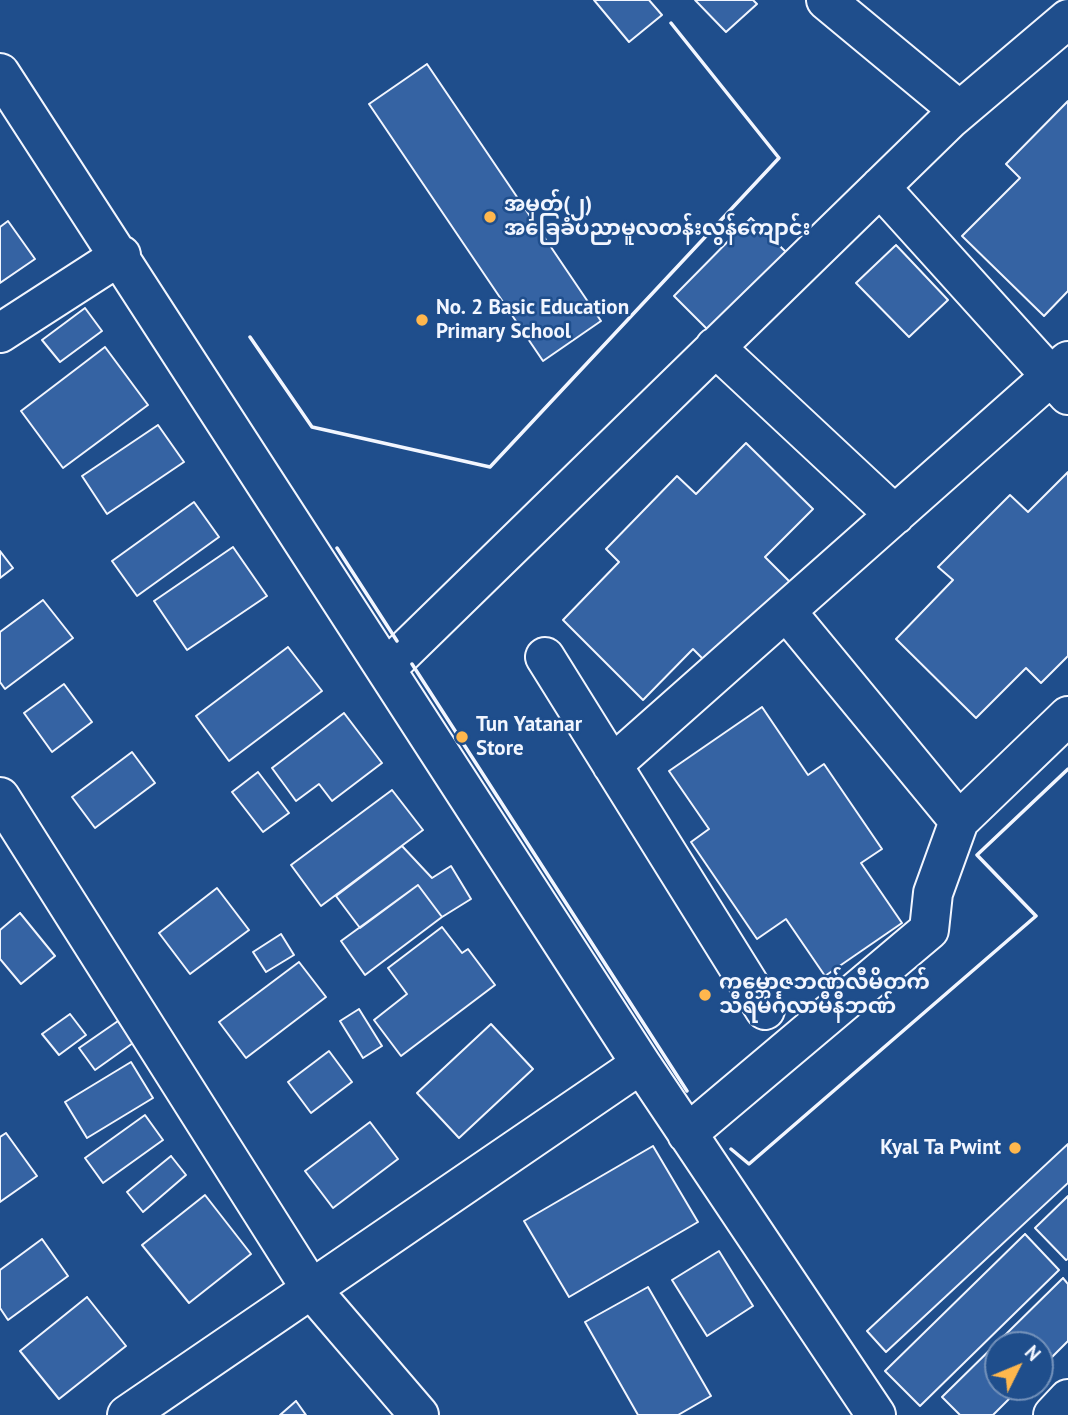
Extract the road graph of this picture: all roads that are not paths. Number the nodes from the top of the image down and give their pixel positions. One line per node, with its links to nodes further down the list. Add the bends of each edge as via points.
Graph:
1 (826, 0): 4 (street, via 949,102)
2 (1068, 19): 4 (street)
3 (0, 73): 6 (street)
4 (950, 119): 5 (street)
5 (880, 187): 8 (street); 9 (street)
6 (121, 255): 7 (street); 13 (street)
7 (0, 333)
8 (716, 347): 10 (street); 13 (street)
9 (1062, 377): 10 (street)
10 (895, 515): 11 (street)
11 (786, 611): 15 (street); 17 (street)
12 (545, 657): 15 (street)
13 (386, 669): 19 (street)
14 (1068, 716): 17 (street)
15 (612, 765): 18 (street)
16 (0, 797): 21 (street)
17 (959, 821): 20 (street, via 933,893 929,930)
18 (765, 1010)
19 (640, 1064): 20 (street); 21 (street)
20 (687, 1134): 25 (street)
21 (311, 1289): 23 (street); 24 (street)
22 (1068, 1399): 26 (street)
23 (127, 1415)
24 (419, 1415)
25 (876, 1415)
26 (1053, 1415)

